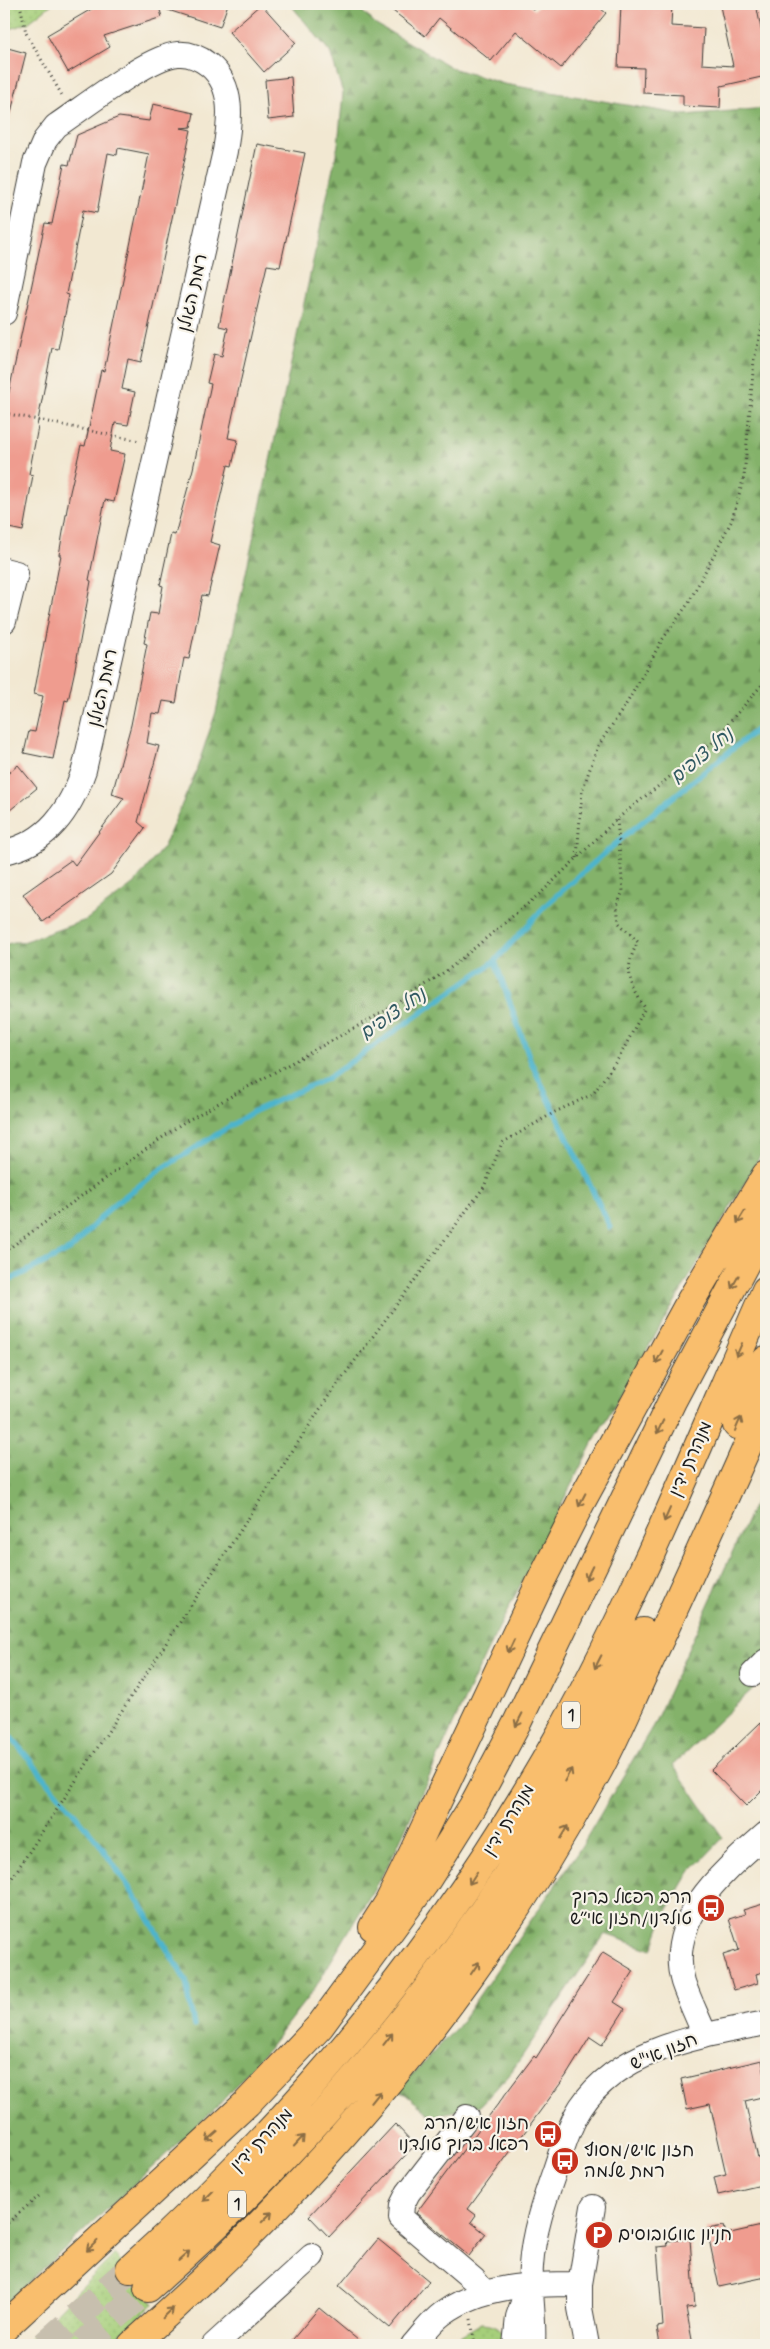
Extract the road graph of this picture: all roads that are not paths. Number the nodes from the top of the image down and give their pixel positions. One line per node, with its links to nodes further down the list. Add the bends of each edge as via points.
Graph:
1 (5, 301): 4 (street, רמת הגולן, via 35,163 45,140 56,126 150,62 176,54 189,54 216,71 225,87 230,122 225,151 84,770 58,821 31,843)
2 (4, 570): 3 (street, via 16,573)
3 (4, 621)
4 (4, 852)
5 (766, 1175): 13 (highway, one-way to 13, via 691,1300 581,1502 389,1902)
6 (766, 1224): 13 (highway, one-way to 13, via 672,1401 516,1725 472,1806 424,1884 320,2026)
7 (766, 1290): 8 (highway, מנהרת ידין / 1, one-way to 8, via 608,1642 516,1812 471,1881 360,2031 242,2162 178,2225 139,2278 203,2239 322,2116 436,1978 489,1904 587,1743 632,1654)
8 (766, 1360)
9 (766, 1405): 21 (highway, one-way to 9, via 246,2238 330,2151 461,1989 513,1912 597,1773)
10 (766, 1834): 12 (street, via 702,1898 682,1938 683,1981)
11 (766, 2023): 12 (street, חזון אי"ש)
12 (705, 2035): 17 (street, חזון אי"ש, via 631,2062 602,2084 582,2106 567,2136 539,2218)
13 (247, 2103): 20 (highway, one-way to 20)
14 (467, 2117): 19 (street, via 408,2194 402,2205 401,2218)
15 (593, 2206): 18 (street)
16 (312, 2256): 22 (street)
17 (530, 2284): 18 (street); 19 (street); 24 (street, חזון אי"ש, via 518,2317); 25 (street, חזון אי"ש)
18 (580, 2284): 26 (street, via 580,2308)
19 (484, 2292): 23 (street, via 441,2315)
20 (4, 2328)
21 (132, 2345)
22 (214, 2345)
23 (413, 2345)
24 (515, 2345)
25 (533, 2345)
26 (587, 2345)

